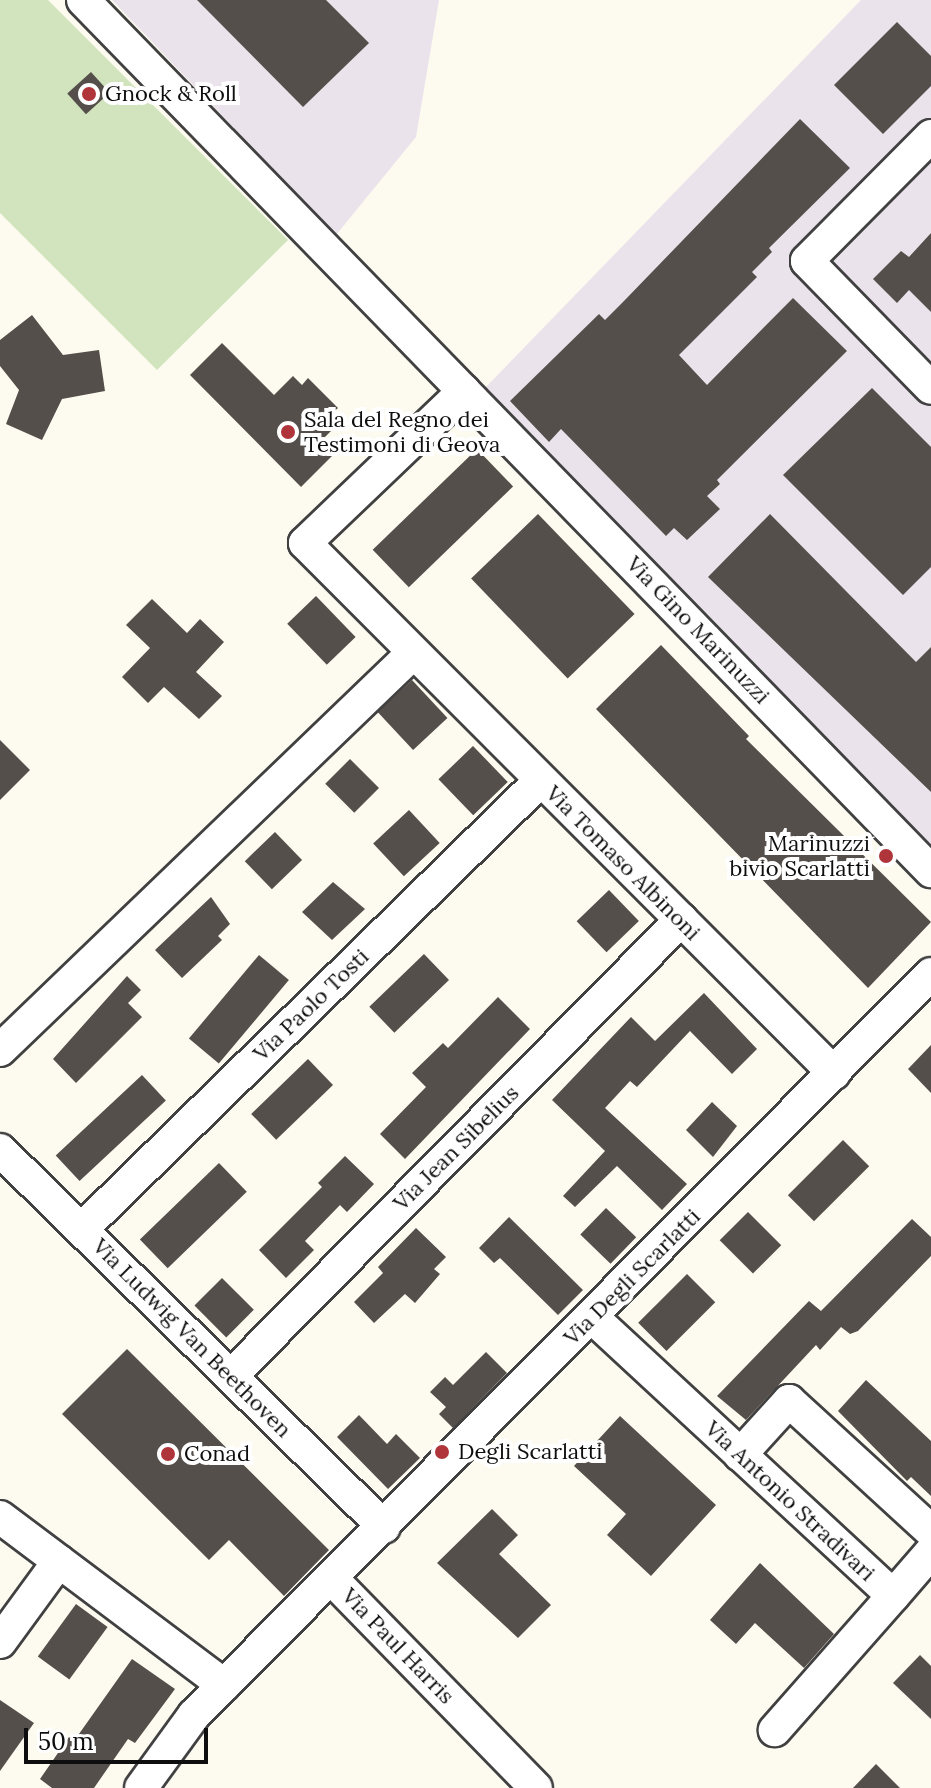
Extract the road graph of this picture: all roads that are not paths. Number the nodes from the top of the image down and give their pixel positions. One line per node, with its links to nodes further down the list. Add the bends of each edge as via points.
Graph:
1 (83, 0): 4 (street, Via Gino Marinuzzi)
2 (931, 136): 3 (street, via 807,261)
3 (931, 388)
4 (464, 391): 5 (street, Via Tomaso Albinoni, via 305,543); 7 (street, Via Gino Marinuzzi)
5 (413, 653): 6 (street, Via Tomaso Albinoni); 10 (street)
6 (541, 780): 8 (street, Via Tomaso Albinoni); 13 (street, Via Paolo Tosti)
7 (931, 871)
8 (681, 920): 11 (street, Via Tomaso Albinoni); 15 (street, Via Jean Sibelius)
9 (931, 974): 11 (street, Via Degli Scarlatti)
10 (0, 1050)
11 (834, 1073): 14 (street, Via Degli Scarlatti)
12 (0, 1150): 13 (street, Via Ludwig Van Beethoven)
13 (82, 1229): 15 (street, Via Ludwig Van Beethoven)
14 (592, 1317): 16 (street, Via Antonio Stradivari); 18 (street, Via Degli Scarlatti)
15 (231, 1376): 18 (street, Via Ludwig Van Beethoven)
16 (740, 1455): 19 (street, via 789,1401); 23 (street, Via Antonio Stradivari)
17 (0, 1517): 21 (street)
18 (384, 1527): 22 (street, Via Degli Scarlatti)
19 (931, 1531)
20 (931, 1552): 23 (street)
21 (59, 1561): 24 (street); 25 (street)
22 (332, 1579): 25 (street, Via Paul Harris); 28 (street, Via Paul Harris)
23 (893, 1596): 26 (street, Via Antonio Stradivari)
24 (0, 1642)
25 (224, 1685): 27 (street, Via Paul Harris, via 194,1715)
26 (775, 1730)
27 (141, 1788)
28 (536, 1788)

